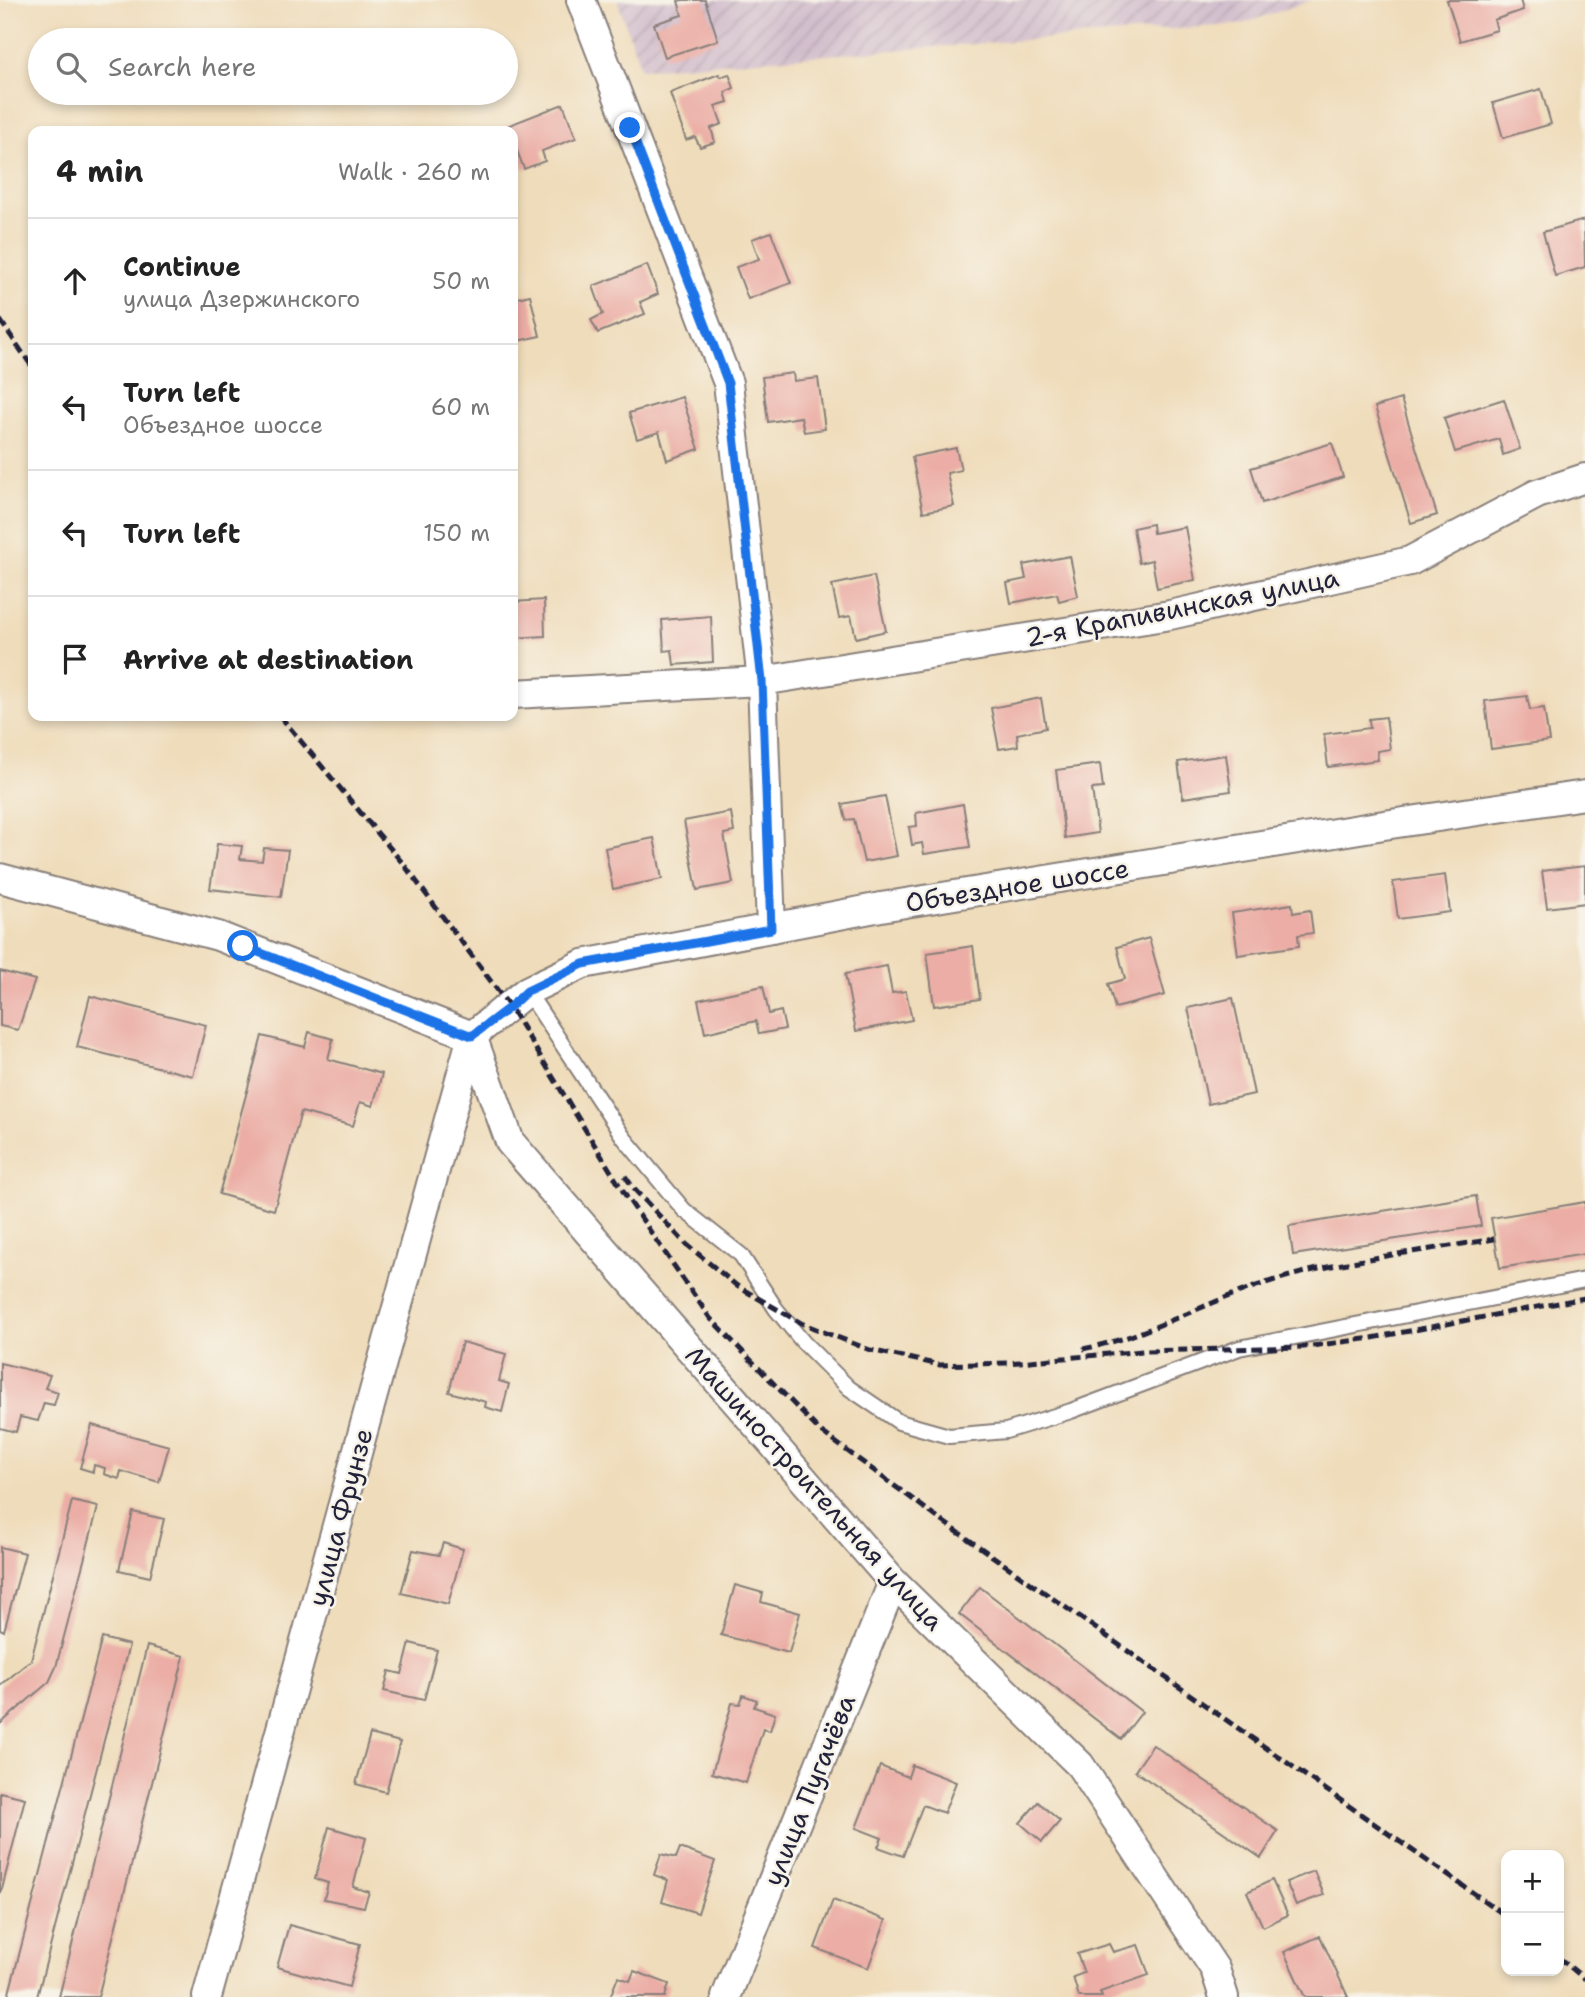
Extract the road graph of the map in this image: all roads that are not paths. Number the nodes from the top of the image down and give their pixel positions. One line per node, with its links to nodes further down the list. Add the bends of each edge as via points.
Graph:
1 (581, 0): 3 (street, via 728,383)
2 (1585, 478): 3 (street, 2-я Крапивинская улица, via 1537,494 1410,561 1170,615)
3 (762, 681): 4 (street, 2-я Крапивинская улица); 7 (street)
4 (518, 694)
5 (1585, 795): 7 (street, Объездное шоссе, via 881,907)
6 (0, 877): 9 (street, via 218,936)
7 (771, 929): 8 (street, Объездное шоссе, via 583,964)
8 (527, 991): 9 (street, Объездное шоссе); 10 (lane, via 624,1138 684,1210 741,1255 803,1342 849,1388 899,1422 950,1436 1006,1431 1239,1349)
9 (472, 1036): 11 (street, Машиностроительная улица, via 510,1142); 12 (street, улица Фрунзе)
10 (1585, 1280)
11 (892, 1582): 13 (street, улица Пугачёва); 14 (street, Машиностроительная улица, via 1080,1765 1215,1969)
12 (207, 1997)
13 (726, 1997)
14 (1224, 1997)

